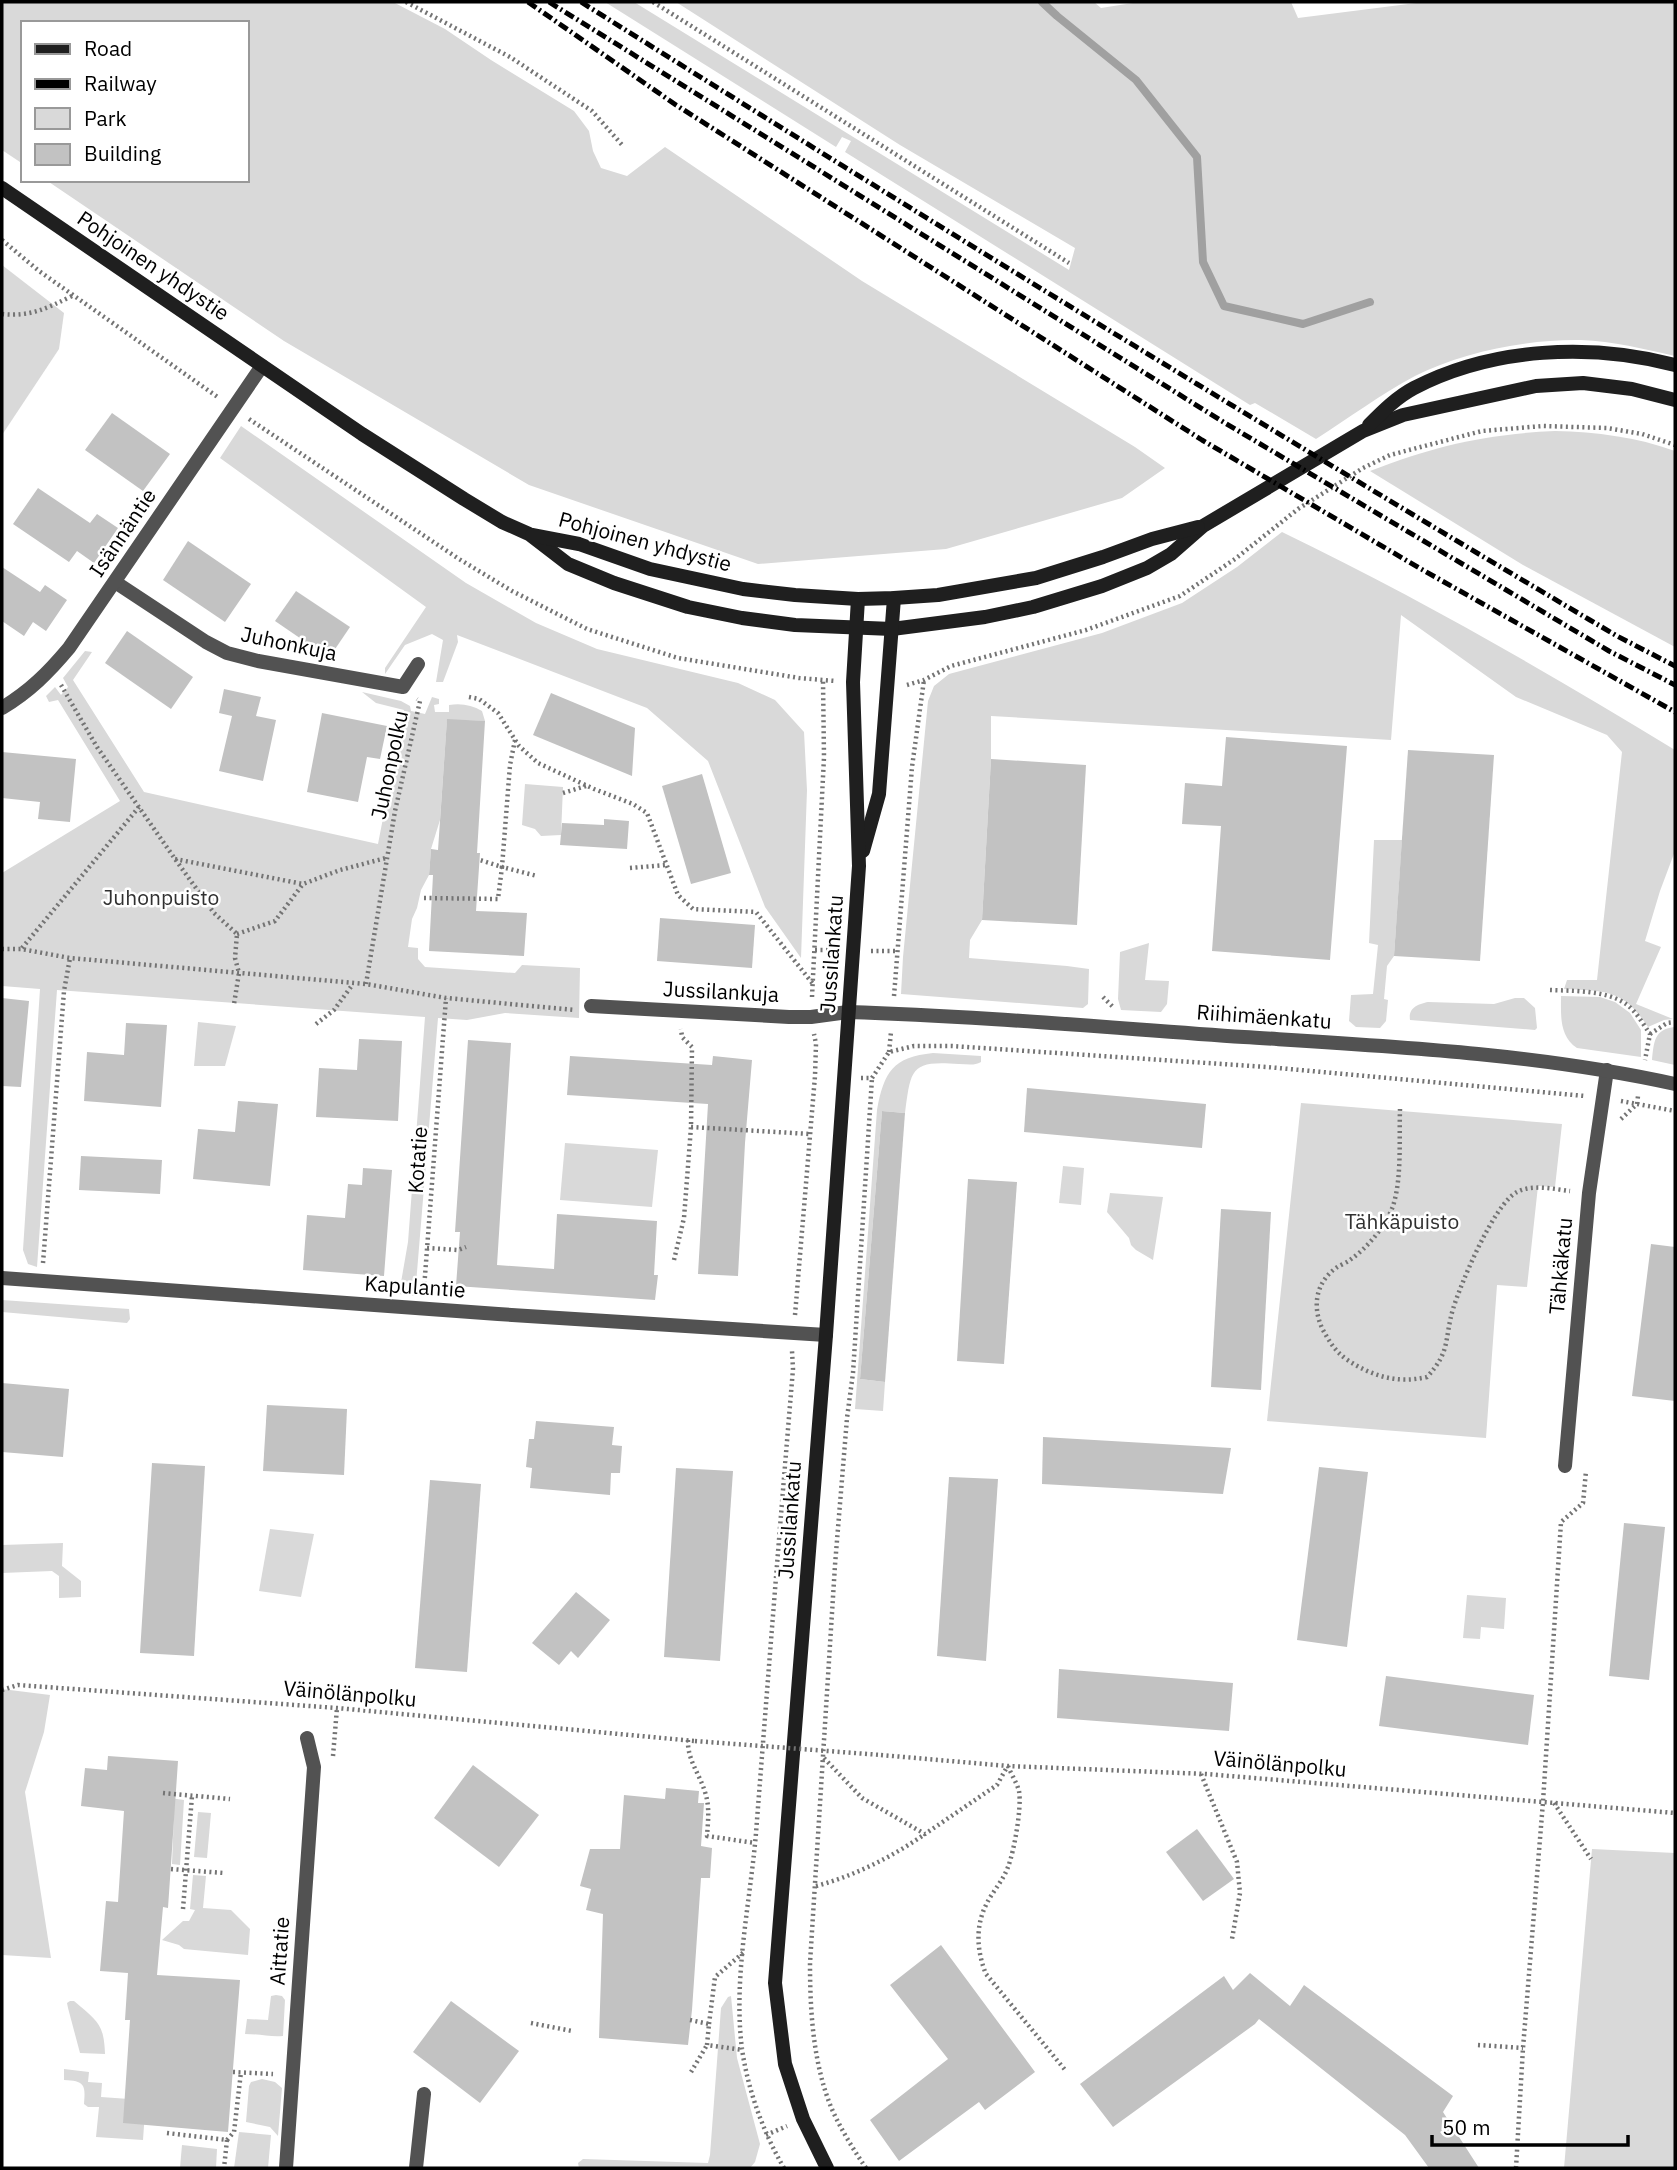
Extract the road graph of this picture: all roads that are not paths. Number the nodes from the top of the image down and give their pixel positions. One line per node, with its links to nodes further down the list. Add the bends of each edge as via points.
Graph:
1 (2, 188): 3 (main road, Pohjoinen yhdystie)
2 (1675, 365): 5 (main road, Pohjoinen yhdystie, via 1580,351 1486,361 1412,388)
3 (262, 366): 7 (main road, Pohjoinen yhdystie, via 464,499); 8 (street, Isännäntie)
4 (1675, 400): 5 (main road, Pohjoinen yhdystie, via 1583,383 1536,386 1403,415)
5 (1363, 431): 6 (main road, Pohjoinen yhdystie)
6 (1203, 526): 9 (main road, Pohjoinen yhdystie, via 1035,578); 12 (main road, Pohjoinen yhdystie, via 1147,568 1067,598 985,617)
7 (529, 534): 10 (main road, Pohjoinen yhdystie, via 715,584); 11 (main road, Pohjoinen yhdystie, via 568,564 688,607 796,625)
8 (115, 582): 13 (street, Juhonkuja, via 206,642 258,662 403,687); 14 (street, Isännäntie, via 51,670)
9 (894, 598): 10 (main road, Pohjoinen yhdystie); 12 (main road, Jussilankatu)
10 (858, 599): 11 (main road, Jussilankatu)
11 (857, 628): 12 (main road, Pohjoinen yhdystie); 15 (main road, Jussilankatu, via 853,682)
12 (891, 629): 15 (main road, Jussilankatu, via 878,794)
13 (418, 664)
14 (2, 708)
15 (859, 866): 17 (main road, Jussilankatu)
16 (591, 1006): 17 (street, Jussilankuja, via 811,1017)
17 (848, 1012): 18 (street, Riihimäenkatu, via 1370,1046); 21 (main road, Jussilankatu)
18 (1607, 1070): 19 (street, Riihimäenkatu); 22 (street, Tähkäkatu, via 1589,1193)
19 (1675, 1084)
20 (2, 1278): 21 (street, Kapulantie)
21 (826, 1335): 27 (main road, Jussilankatu, via 775,1983 785,2064 803,2119)
22 (1565, 1466)
23 (307, 1738): 25 (street, Aittatie, via 314,1767)
24 (424, 2094): 26 (street)
25 (286, 2168)
26 (416, 2168)
27 (827, 2168)

